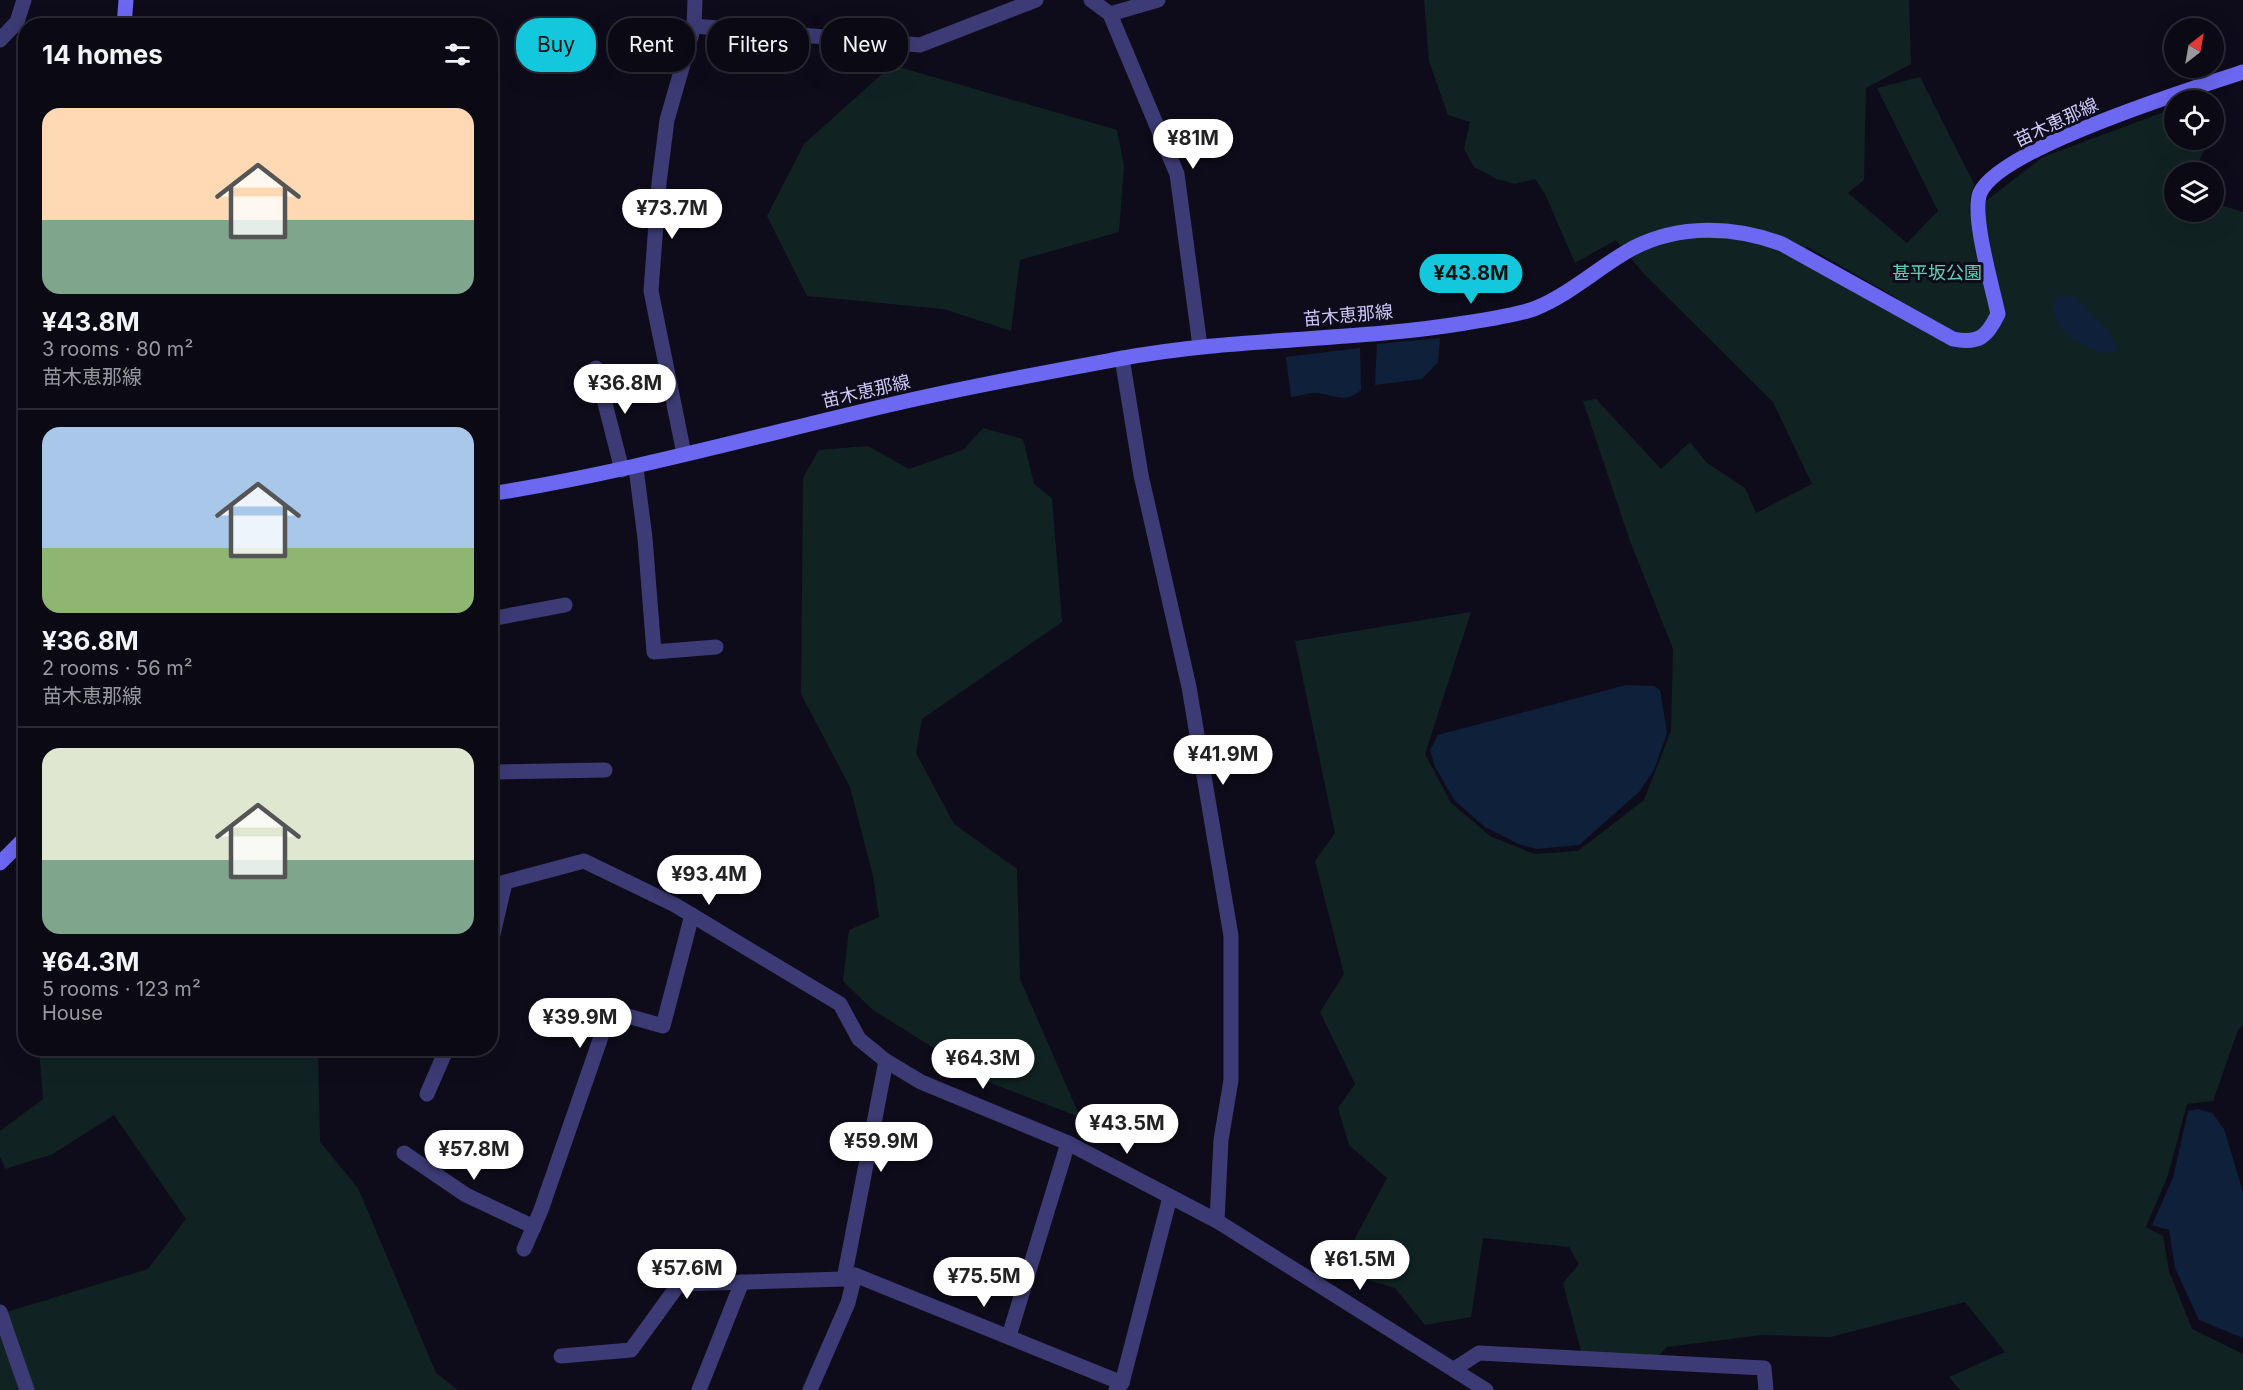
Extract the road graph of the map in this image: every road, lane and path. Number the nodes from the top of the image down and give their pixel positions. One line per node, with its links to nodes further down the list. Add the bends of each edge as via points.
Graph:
1 (24, 0): 8 (street)
2 (126, 0): 9 (main road)
3 (695, 0): 10 (street)
4 (1036, 0): 12 (street, via 920,45)
5 (1091, 0): 7 (street)
6 (1158, 0): 7 (street)
7 (1110, 14): 16 (street, via 1177,174)
8 (18, 18)
9 (125, 18)
10 (694, 18)
11 (18, 19): 13 (street)
12 (695, 26)
13 (0, 40)
14 (681, 72): 19 (street, via 667,120 651,291)
15 (2243, 72): 16 (main road, 苗木恵那線, via 2102,122 2024,156 1993,178 1980,193 1977,213 1998,314 1983,338 1968,342 1953,339 1782,244 1761,236 1710,229 1661,237 1633,249 1535,309 1464,324)
16 (1200, 346): 17 (main road, 苗木恵那線)
17 (1122, 358): 19 (main road, 苗木恵那線, via 890,405); 37 (street, via 1141,475 1189,687 1231,936 1232,1080 1221,1140)
18 (596, 368): 20 (street)
19 (684, 454): 20 (main road, 苗木恵那線)
20 (629, 469): 21 (main road, 苗木恵那線); 24 (street, via 645,538 654,652)
21 (498, 493)
22 (565, 605): 23 (street)
23 (498, 618)
24 (716, 647)
25 (605, 770): 26 (street)
26 (498, 772)
27 (18, 845): 28 (main road)
28 (0, 863)
29 (498, 884): 30 (street, via 584,861)
30 (692, 915): 32 (street, via 840,1004 859,1039); 38 (street, via 663,1026 610,1011)
31 (444, 1056): 33 (street)
32 (886, 1061): 34 (street, via 921,1082); 40 (street)
33 (427, 1094)
34 (1068, 1143): 36 (street); 43 (street)
35 (404, 1153): 38 (street, via 466,1195)
36 (1170, 1197): 37 (street); 46 (street)
37 (1217, 1221): 45 (street)
38 (534, 1227): 39 (street)
39 (524, 1249)
40 (850, 1277): 41 (street); 43 (street); 49 (street, via 848,1303)
41 (742, 1282): 44 (street, via 679,1284 631,1350); 48 (street)
42 (0, 1312): 47 (street)
43 (1009, 1336): 46 (street)
44 (561, 1356)
45 (1454, 1369): 50 (street); 51 (street, via 1479,1353 1764,1368)
46 (1119, 1387)
47 (27, 1390)
48 (699, 1390)
49 (810, 1390)
50 (1485, 1390)
51 (1766, 1390)

